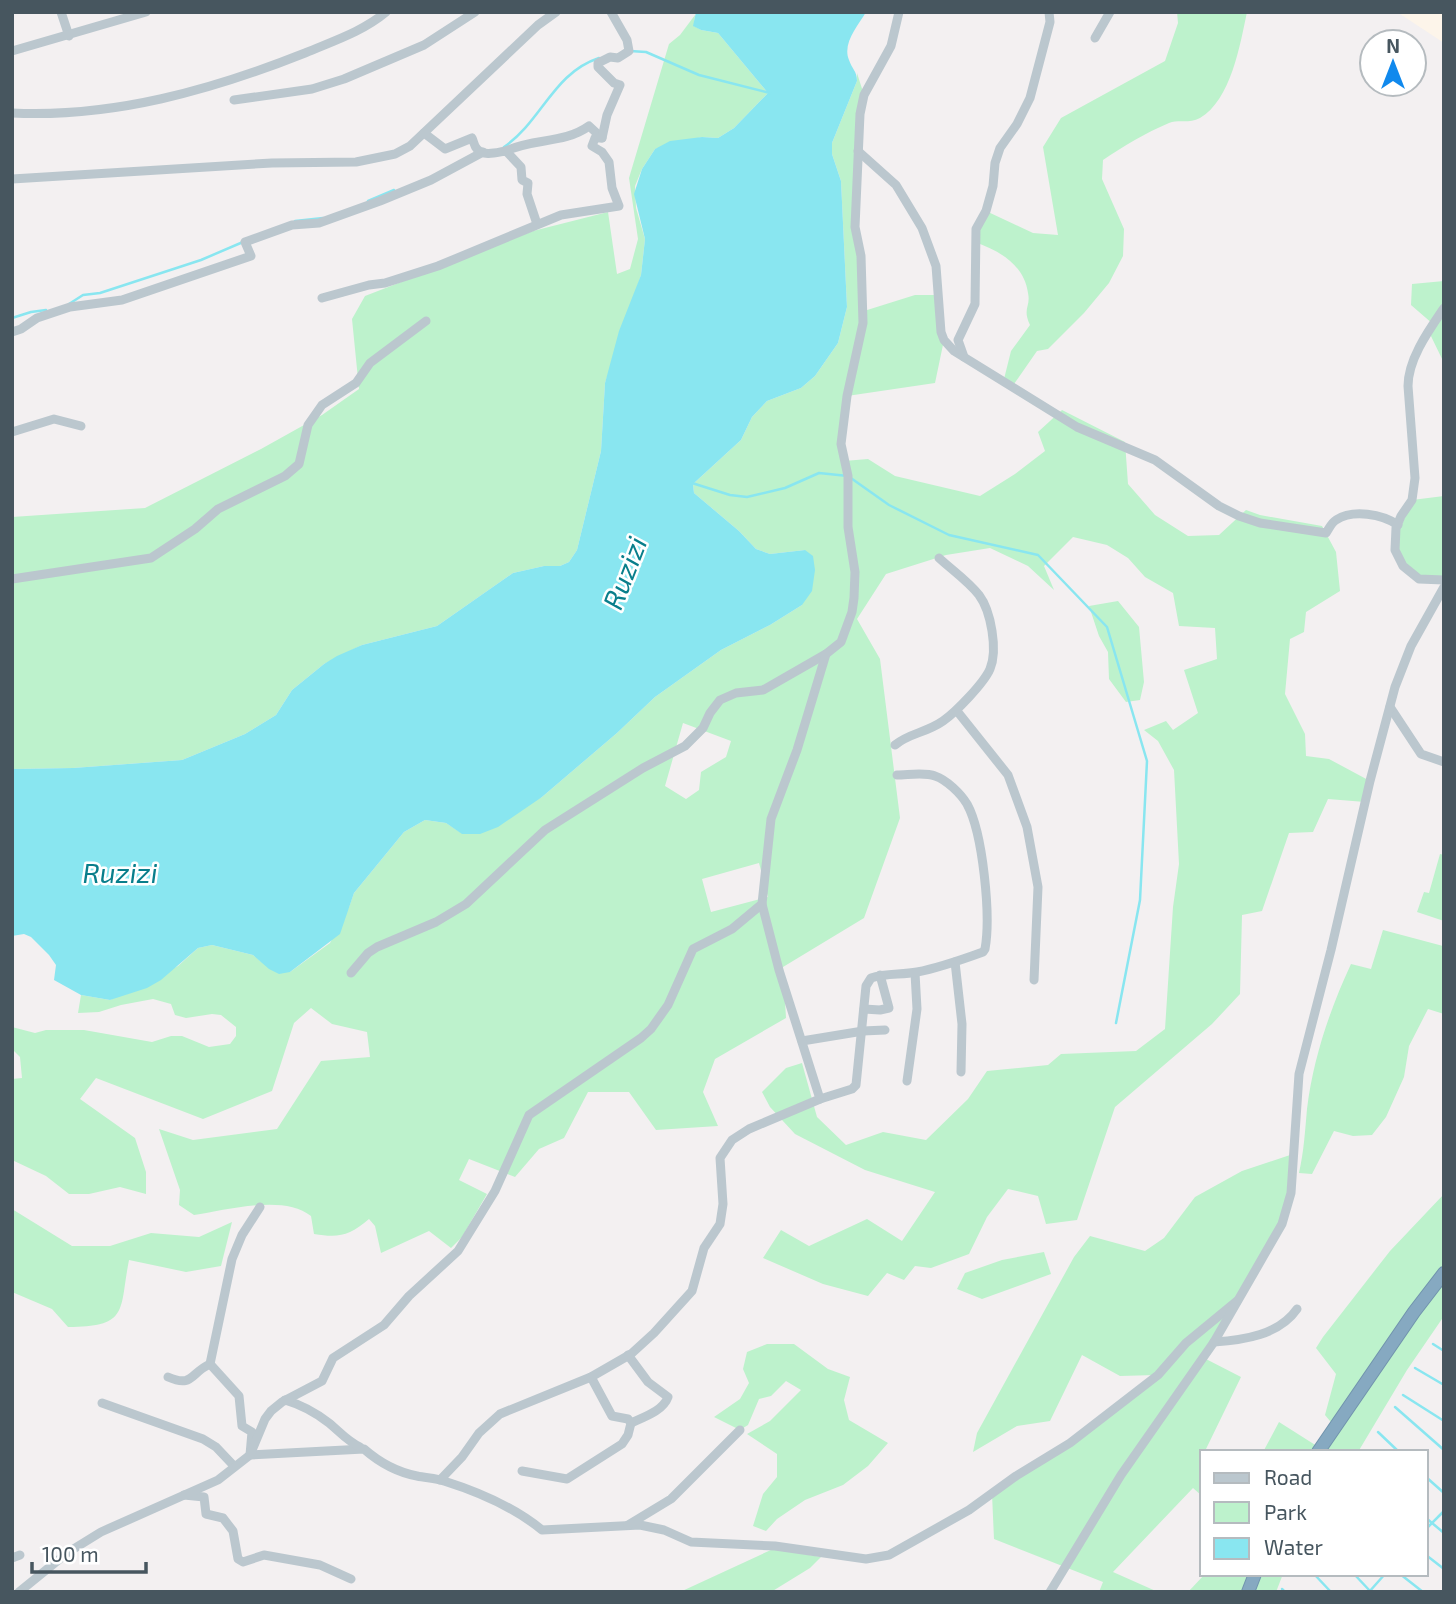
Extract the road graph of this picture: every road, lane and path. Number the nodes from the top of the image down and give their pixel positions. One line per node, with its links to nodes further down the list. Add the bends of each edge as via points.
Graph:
1 (61, 12): 10 (street)
2 (146, 12): 10 (street)
3 (386, 12): 14 (street, via 357,32 198,90 124,107)
4 (475, 12): 13 (street, via 424,45 344,79 312,89)
5 (556, 12): 15 (street)
6 (611, 12): 16 (street, via 629,51 598,63 620,85)
7 (899, 12): 18 (street, via 891,46 864,95)
8 (1049, 12): 26 (street, via 1030,98 1000,148 986,211 976,229 975,304 958,340)
9 (1110, 12): 11 (street)
10 (69, 36): 12 (street)
11 (1095, 38)
12 (12, 51)
13 (234, 100)
14 (12, 113)
15 (424, 133): 19 (street, via 445,149 472,138); 20 (street, via 402,151 356,162)
16 (602, 138): 17 (street, via 589,127 569,138); 21 (street, via 596,138 592,146 607,157 619,206 561,215)
17 (506, 150): 19 (street); 21 (street, via 522,167)
18 (858, 151): 26 (street, via 896,185 922,228 936,266 941,332 954,351); 34 (street, via 855,227 861,256 863,323 841,444 848,476 854,598 841,642)
19 (483, 152): 25 (street, via 380,201 245,242 251,256 122,300 70,307)
20 (12, 179)
21 (537, 224): 22 (street, via 438,266)
22 (322, 298)
23 (1444, 308): 29 (street, via 1409,374 1415,478 1412,500)
24 (426, 321): 31 (street, via 370,363 356,383 322,404 308,425 299,464 285,476 219,509 151,558)
25 (12, 332)
26 (964, 356): 29 (street, via 1077,427 1155,460 1220,506 1247,519 1326,534 1332,523 1343,517 1374,514)
27 (81, 426): 28 (street, via 54,419)
28 (12, 432)
29 (1398, 524): 32 (street, via 1395,550 1403,566 1419,579)
30 (939, 558): 36 (street, via 979,594 992,626 990,668)
31 (12, 579)
32 (1444, 580)
33 (1444, 587): 35 (street, via 1411,646)
34 (826, 654): 40 (street, via 771,819); 42 (street, via 763,690 736,692 719,700 703,728 685,746 545,830 466,904 377,947)
35 (1390, 707): 38 (street, via 1421,754); 55 (street, via 1299,1074 1288,1207)
36 (957, 711): 37 (street, via 928,732 904,737); 45 (street, via 1009,775 1027,827 1038,887)
37 (895, 745)
38 (1444, 762)
39 (897, 775): 41 (street, via 934,775 962,797 973,818 985,874 987,940 982,952)
40 (762, 904): 49 (street); 62 (street, via 732,929 693,949 668,1005 641,1038 529,1115 495,1191 458,1251 384,1325 333,1358 322,1381)
41 (955, 962): 43 (street); 50 (street, via 962,1024)
42 (351, 973)
43 (915, 973): 44 (street); 51 (street, via 917,1009)
44 (880, 975): 46 (street, via 867,983); 46 (street, via 889,1007)
45 (1034, 980)
46 (864, 1009): 48 (street)
47 (885, 1030): 48 (street)
48 (863, 1031): 49 (street); 52 (street, via 854,1088)
49 (802, 1041): 52 (street)
50 (961, 1072)
51 (907, 1081)
52 (820, 1099): 58 (street, via 732,1140 720,1158 722,1217 704,1248 692,1291)
53 (260, 1208): 59 (street, via 232,1259)
54 (1444, 1273): 67 (highway)
55 (1237, 1301): 57 (street); 73 (street, via 1186,1343 1158,1375 1092,1427 969,1510 889,1555 866,1559 775,1546 691,1542 664,1530)
56 (1297, 1309): 57 (street, via 1289,1320 1269,1331)
57 (1214, 1342): 76 (street, via 1121,1475)
58 (628, 1355): 61 (street); 64 (street, via 648,1382 668,1397 655,1411)
59 (210, 1364): 60 (street, via 188,1381); 68 (street, via 239,1396 242,1426 252,1432)
60 (168, 1377)
61 (592, 1377): 64 (street, via 612,1416); 71 (street, via 500,1413)
62 (285, 1400): 66 (street, via 305,1406); 68 (street, via 265,1419)
63 (103, 1403): 69 (street, via 203,1439)
64 (631, 1423): 70 (street, via 622,1444 567,1479)
65 (740, 1430): 73 (street, via 671,1499)
66 (364, 1449): 68 (street); 71 (street, via 399,1472)
67 (1319, 1450)
68 (250, 1455): 69 (street)
69 (234, 1466): 72 (street, via 218,1480)
70 (522, 1471)
71 (440, 1480): 73 (street, via 522,1514 542,1530)
72 (183, 1495): 74 (street, via 204,1497 206,1514 223,1518 233,1531 237,1559 243,1562 264,1555 320,1565); 75 (street, via 101,1532)
73 (627, 1526)
74 (351, 1579)
75 (19, 1592)
76 (1050, 1592)

